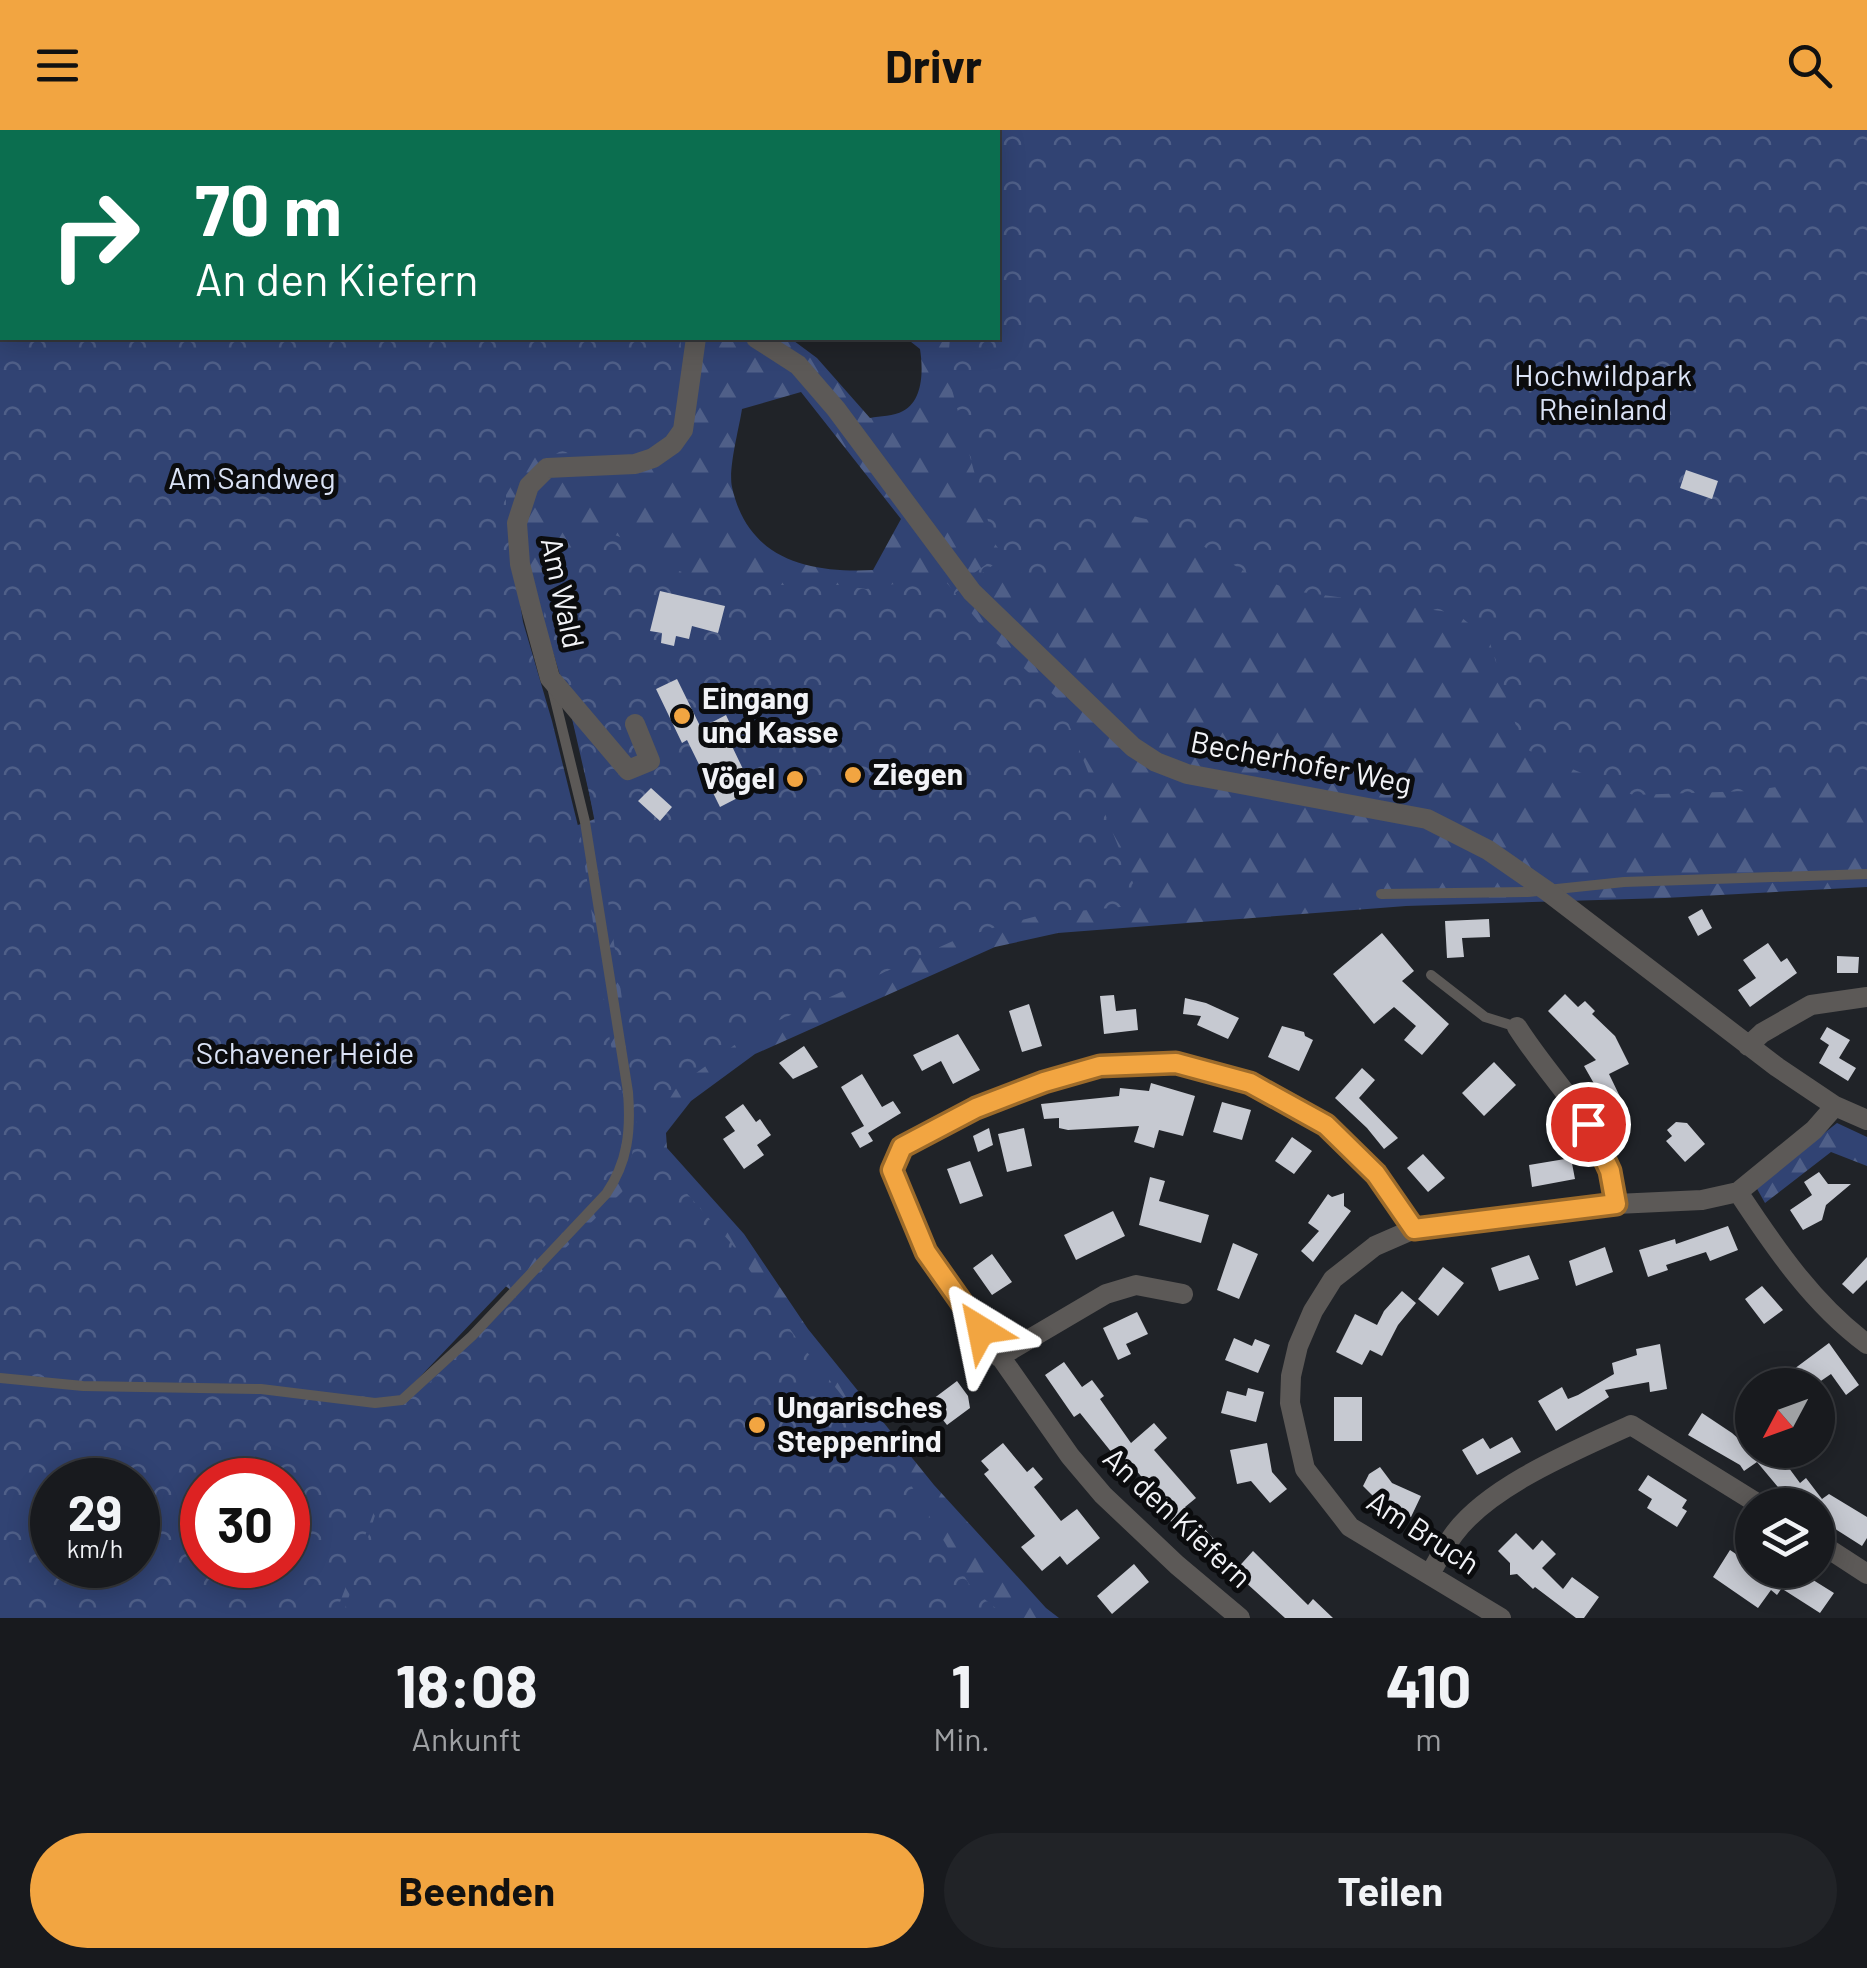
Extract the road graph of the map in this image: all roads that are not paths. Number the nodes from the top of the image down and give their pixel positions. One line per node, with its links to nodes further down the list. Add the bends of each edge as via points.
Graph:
1 (696, 340): 3 (street, Am Wald, via 684,430 673,444 635,464 547,468 529,486 517,523 520,564)
2 (759, 340): 6 (street, Becherhofer Weg, via 798,366 823,394 972,592 1133,747 1187,774 1427,819)
3 (550, 678): 4 (street, Am Wald, via 628,770 650,761); 20 (lane, via 585,822 628,1092 621,1172 606,1194 402,1400)
4 (635, 724)
5 (1867, 874): 6 (lane)
6 (1547, 891): 7 (lane); 11 (street, Becherhofer Weg)
7 (1381, 894)
8 (1431, 975): 10 (lane, via 1486,1018)
9 (1867, 996): 11 (street, via 1811,1004)
10 (1517, 1028): 15 (street, via 1578,1105 1610,1171)
11 (1748, 1046): 12 (street, Becherhofer Weg)
12 (1835, 1106): 13 (street, Becherhofer Weg); 14 (street, Am Bruch)
13 (1867, 1120)
14 (1738, 1192): 15 (street, Am Bruch); 18 (street, via 1780,1255 1842,1326)
15 (1616, 1204): 16 (street, Am Bruch)
16 (1414, 1229): 19 (street, An den Kiefern, via 1376,1174 1326,1125 1250,1083 1176,1063 1100,1066 1044,1082 902,1147 892,1170 926,1252); 23 (street, Am Bruch, via 1375,1246 1333,1279 1298,1346 1290,1403 1305,1469 1350,1527)
17 (1183, 1294): 19 (street, via 1136,1284 1106,1294)
18 (1867, 1344)
19 (999, 1356): 25 (street, An den Kiefern, via 1102,1495)
20 (0, 1378)
21 (1735, 1489): 23 (street, via 1631,1425 1485,1502 1454,1532)
22 (1835, 1553): 24 (street)
23 (1430, 1574): 26 (street, Am Bruch)
24 (1867, 1574)
25 (1240, 1618)
26 (1501, 1618)

